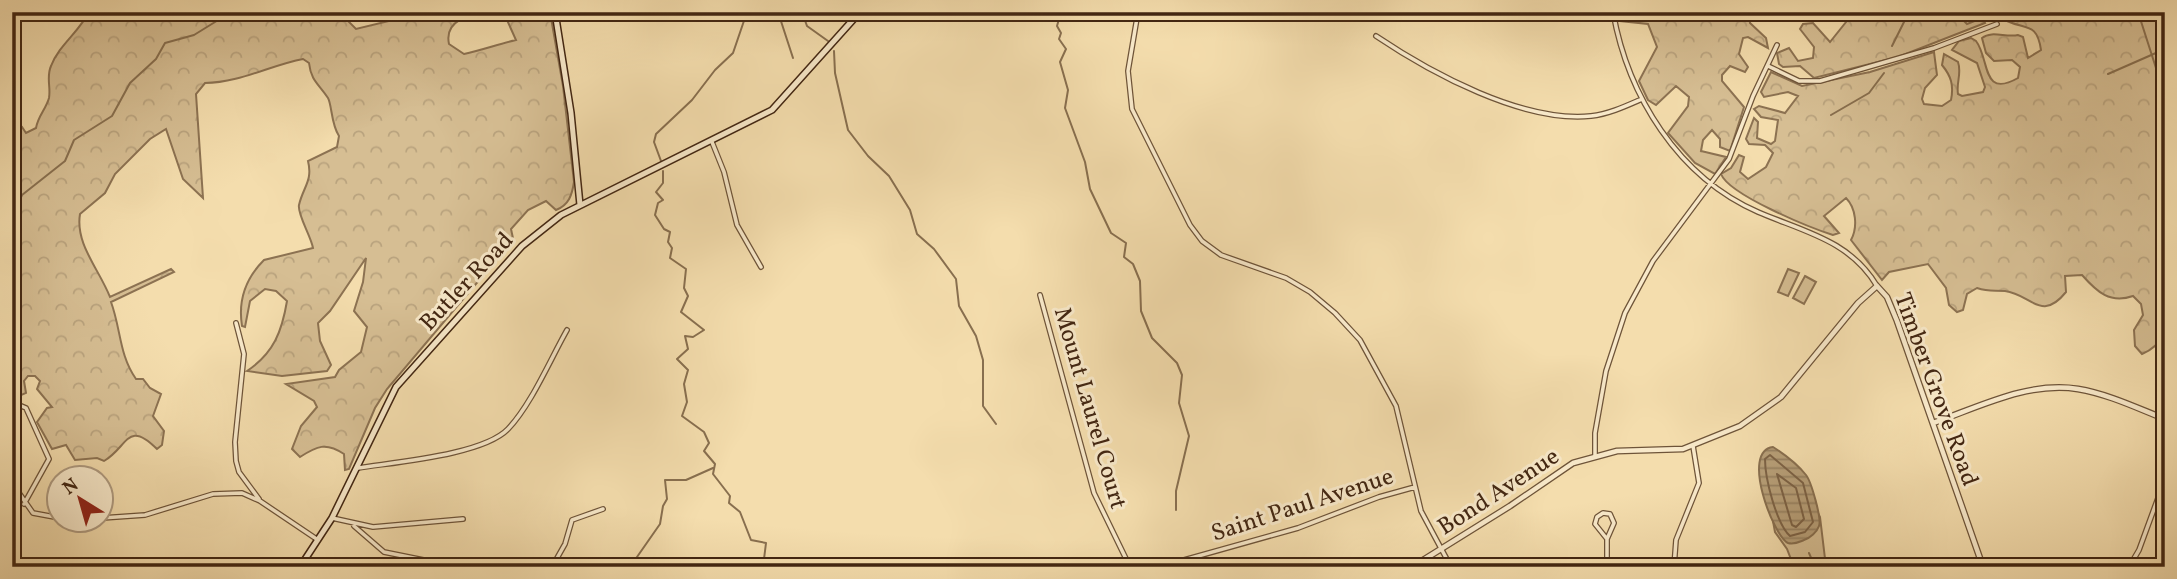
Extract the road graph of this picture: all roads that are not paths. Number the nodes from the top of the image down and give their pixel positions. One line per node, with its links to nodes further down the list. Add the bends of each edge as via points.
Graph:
1 (555, 12): 12 (main road)
2 (860, 12): 10 (main road, Butler Road, via 778,105)
3 (1138, 12): 26 (street, via 1128,71 1132,109 1190,225 1221,255 1296,284 1349,327 1396,406)
4 (1613, 12): 9 (street, Timber Grove Road)
5 (1997, 24): 8 (street, via 1934,48 1820,81 1799,81)
6 (1376, 36): 9 (street, via 1463,87 1549,114 1601,114)
7 (1777, 45): 8 (street)
8 (1768, 66): 11 (street, via 1729,159)
9 (1642, 99): 11 (street, Timber Grove Road, via 1674,148)
10 (712, 142): 12 (main road, Butler Road); 13 (street, via 737,225)
11 (1712, 184): 14 (street, Timber Grove Road, via 1752,209 1830,241 1861,264); 22 (street, via 1653,261 1625,313 1606,371)
12 (580, 205): 23 (main road, Butler Road, via 522,246 412,365 387,400)
13 (761, 267)
14 (1877, 286): 20 (street, Timber Grove Road, via 1889,301); 21 (street, Bond Avenue, via 1774,403 1732,430)
15 (1040, 295): 41 (street, Mount Laurel Court, via 1094,493)
16 (236, 323): 27 (street, via 244,354 236,461)
17 (567, 330): 23 (street, via 514,421 500,436 469,448)
18 (12, 402): 28 (street, via 26,408 49,459)
19 (2165, 419): 20 (street, via 2091,392 2057,388 2021,393)
20 (1933, 423): 49 (street, Timber Grove Road)
21 (1693, 446): 22 (street, Bond Avenue); 48 (street, via 1699,483 1676,540)
22 (1595, 455): 37 (street, Bond Avenue, via 1555,473)
23 (356, 469): 32 (main road, Butler Road)
24 (2165, 480): 50 (street)
25 (12, 483): 28 (street)
26 (1415, 487): 37 (street, via 1424,519); 42 (street, Saint Paul Avenue, via 1297,528)
27 (260, 501): 31 (street, via 242,493 221,492 145,515); 36 (street)
28 (24, 504): 30 (street, via 33,513)
29 (603, 509): 40 (street, via 572,520)
30 (46, 515)
31 (116, 517)
32 (332, 518): 34 (street); 36 (main road, Butler Road)
33 (463, 519): 34 (street)
34 (353, 525): 39 (street, via 384,552)
35 (1607, 539): 35 (street, via 1614,523 1605,513 1595,524); 47 (street)
36 (318, 540): 38 (main road, Butler Road)
37 (1441, 549): 43 (street, Bond Avenue); 44 (street)
38 (300, 567)
39 (458, 567)
40 (552, 567)
41 (1130, 567)
42 (1160, 567)
43 (1412, 567)
44 (1451, 567)
45 (1532, 567): 46 (street)
46 (1542, 567)
47 (1606, 567)
48 (1674, 567)
49 (1983, 567)
50 (2129, 567)

